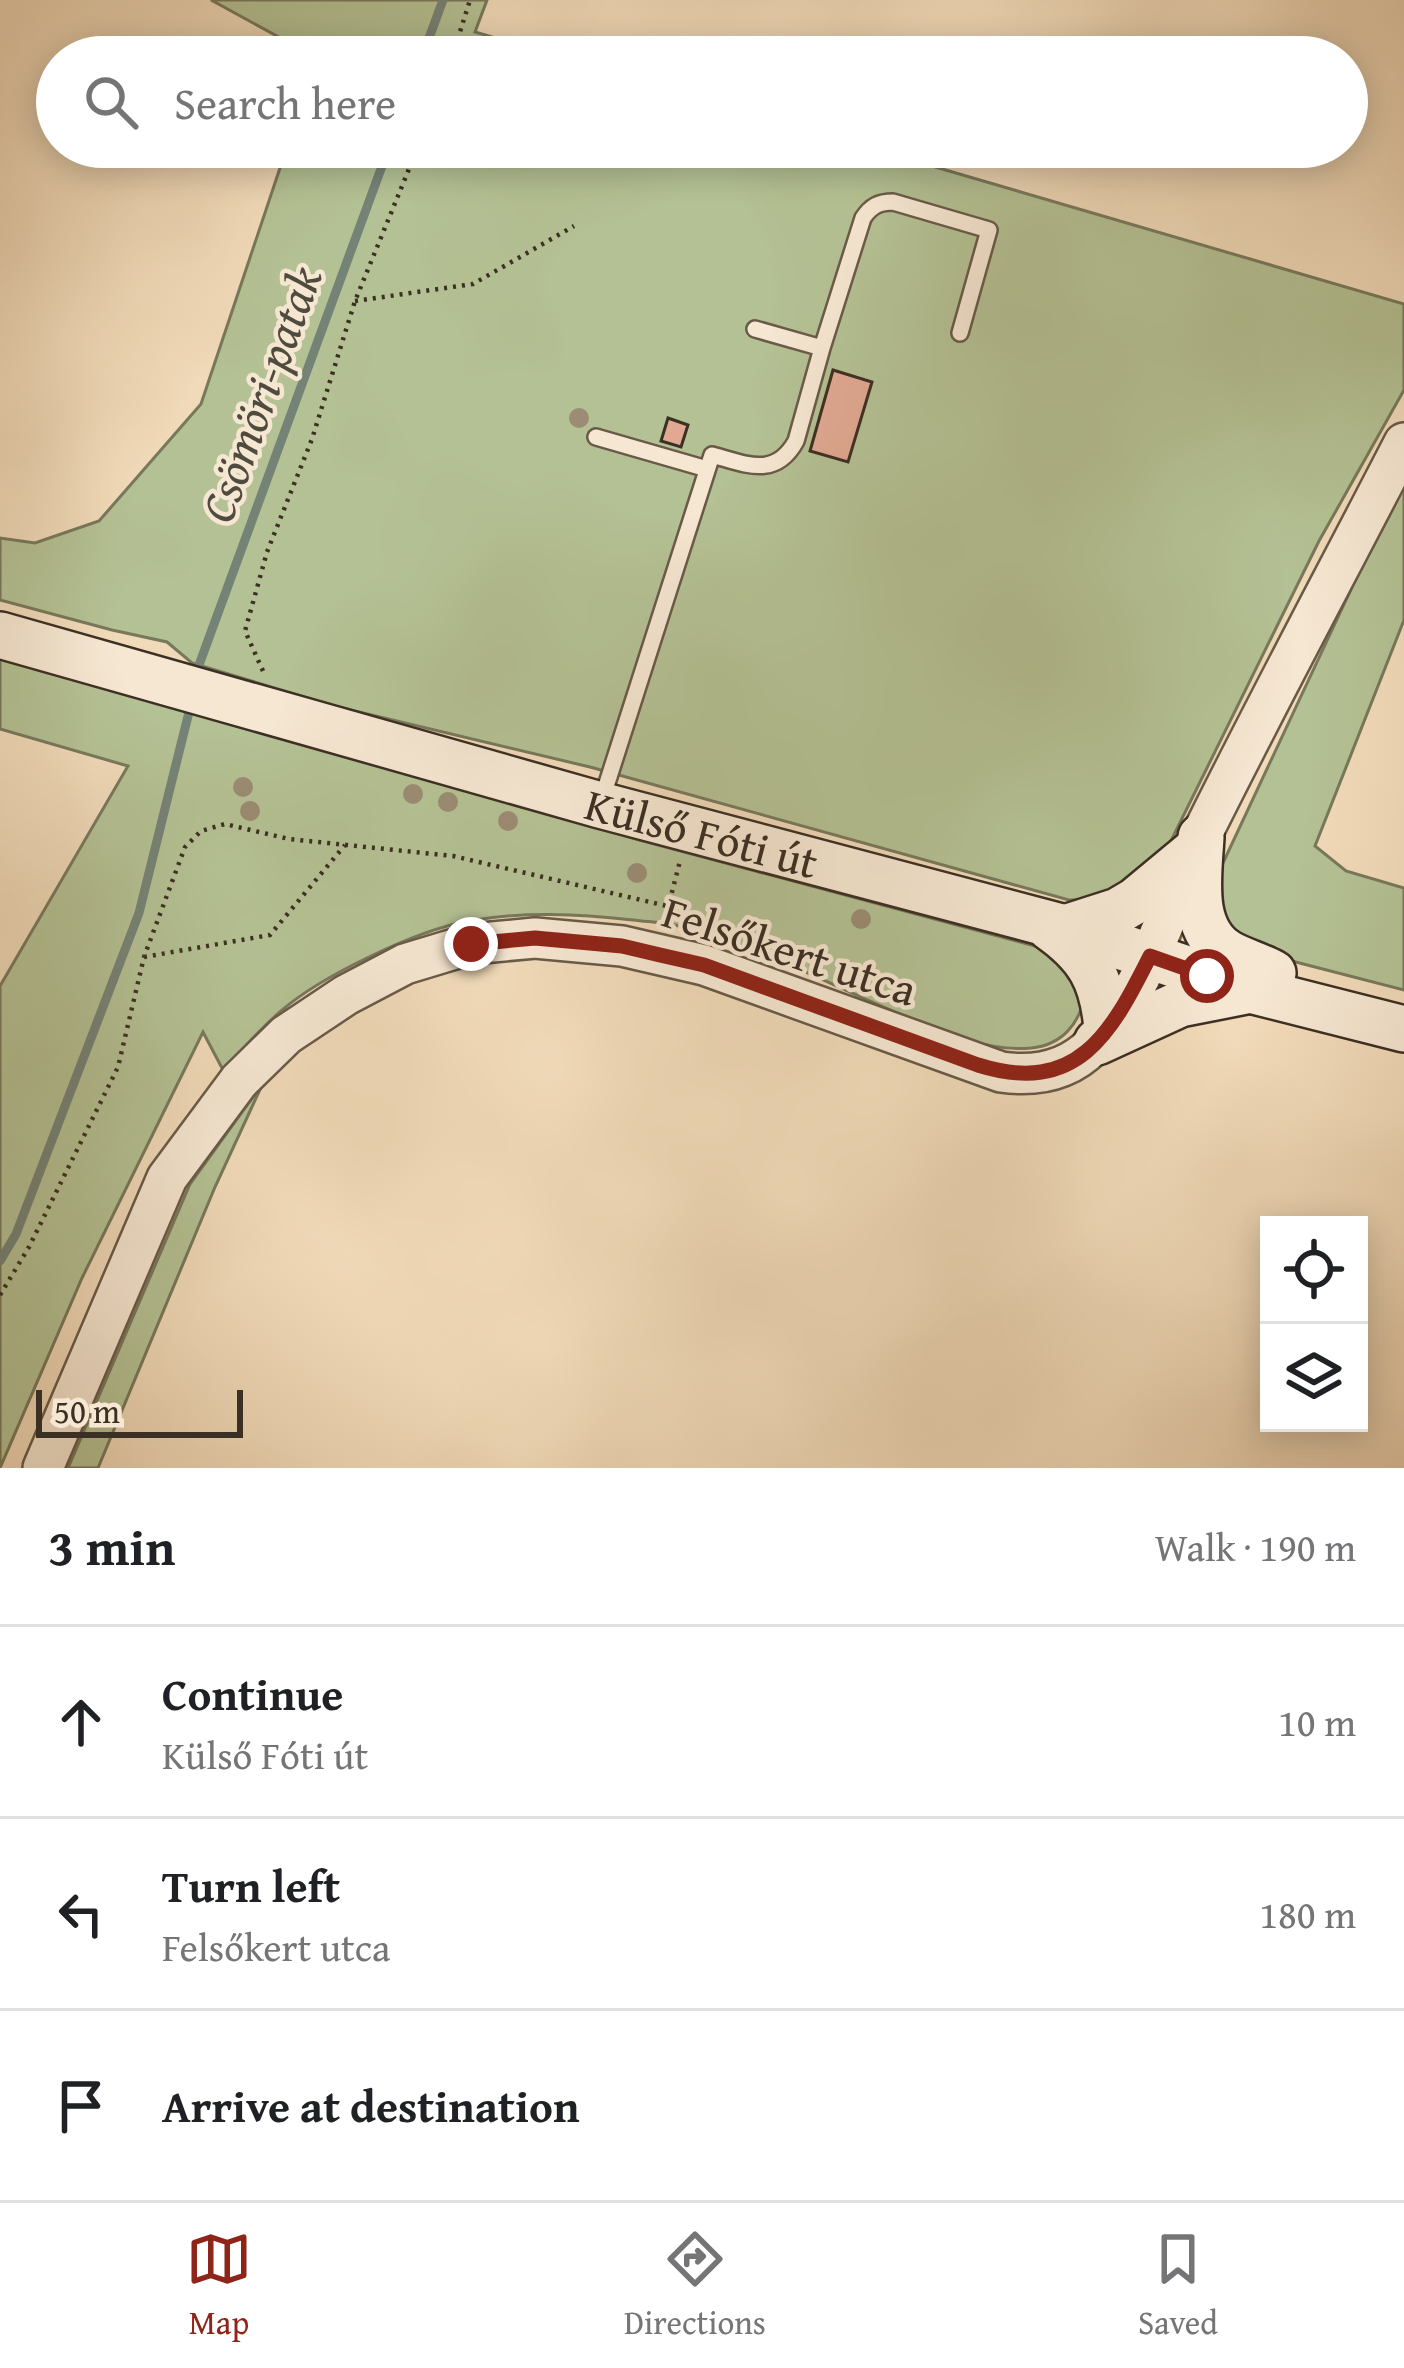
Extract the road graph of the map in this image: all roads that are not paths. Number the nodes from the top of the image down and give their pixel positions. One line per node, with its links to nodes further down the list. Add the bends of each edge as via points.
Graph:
1 (755, 329): 3 (lane)
2 (960, 333): 3 (lane, via 989,230 885,202 862,218)
3 (822, 348): 6 (lane, via 790,452 755,466 712,455)
4 (596, 437): 6 (lane)
5 (1404, 443): 9 (street, Felsőkert utca)
6 (707, 469): 8 (lane)
7 (0, 635): 8 (main road, Külső Fóti út, via 162,682 252,689)
8 (600, 805): 10 (main road, Külső Fóti út)
9 (1197, 844): 10 (main road, via 1118,911); 11 (street, Felsőkert utca); 13 (main road, via 1199,900 1212,939 1269,971)
10 (1053, 925): 11 (main road, Külső Fóti út); 15 (main road, via 1090,965 1102,992)
11 (1150, 956): 12 (main road, Külső Fóti út); 15 (street, Felsőkert utca)
12 (1250, 990): 13 (main road, Külső Fóti út); 15 (main road, via 1180,1004)
13 (1310, 1007): 14 (main road, Külső Fóti út)
14 (1404, 1029)
15 (1102, 1036): 16 (street, Felsőkert utca, via 1050,1071 1001,1072 704,965 622,946 535,938 471,944 405,964 286,1035 239,1081 167,1178)
16 (43, 1468)

